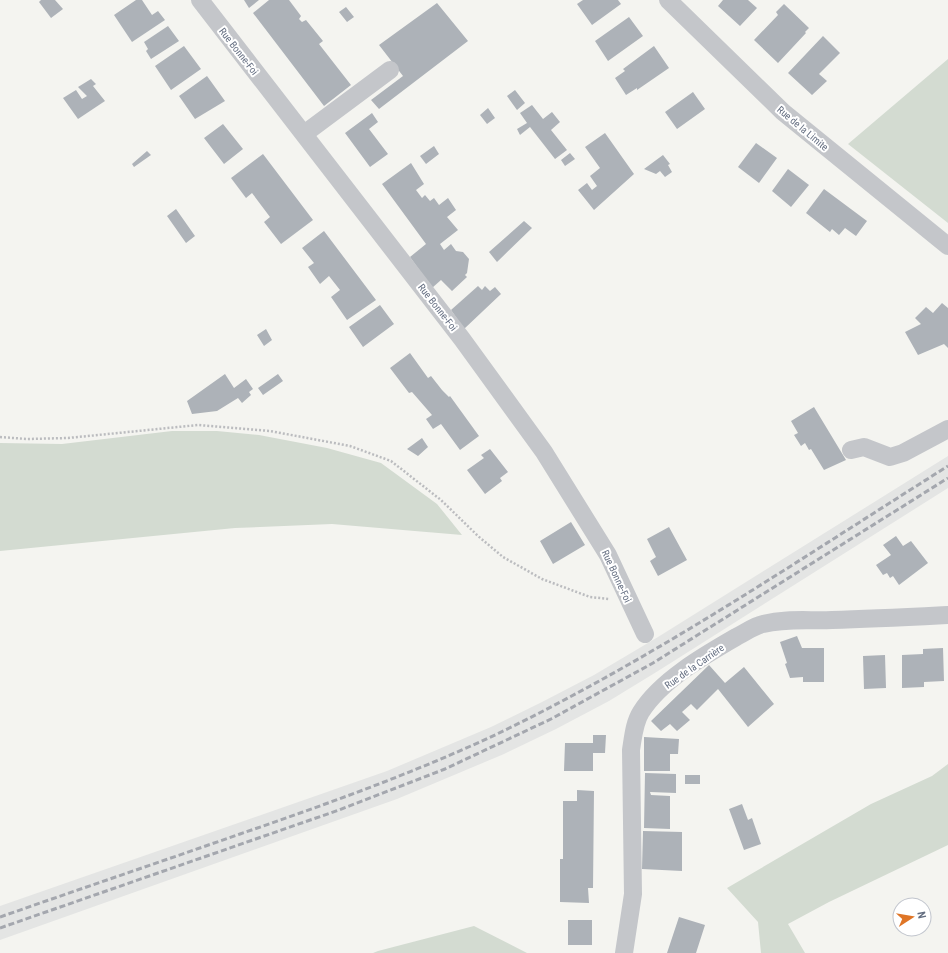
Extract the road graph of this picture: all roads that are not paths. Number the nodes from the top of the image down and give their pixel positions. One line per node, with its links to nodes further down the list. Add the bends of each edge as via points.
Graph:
1 (200, 0): 4 (street, Rue Bonne-Foi)
2 (668, 0): 5 (street, Rue de la Limite, via 783,112)
3 (390, 70): 4 (street)
4 (304, 134): 9 (street, Rue Bonne-Foi, via 462,339 544,452 608,555)
5 (948, 246)
6 (948, 429): 7 (street, via 903,453 890,457 864,447)
7 (851, 450)
8 (948, 615): 10 (street, Rue de la Carrière, via 830,620 789,619 762,624 728,642 668,681 655,694 640,713 631,750 633,894)
9 (646, 634)
10 (624, 953)

